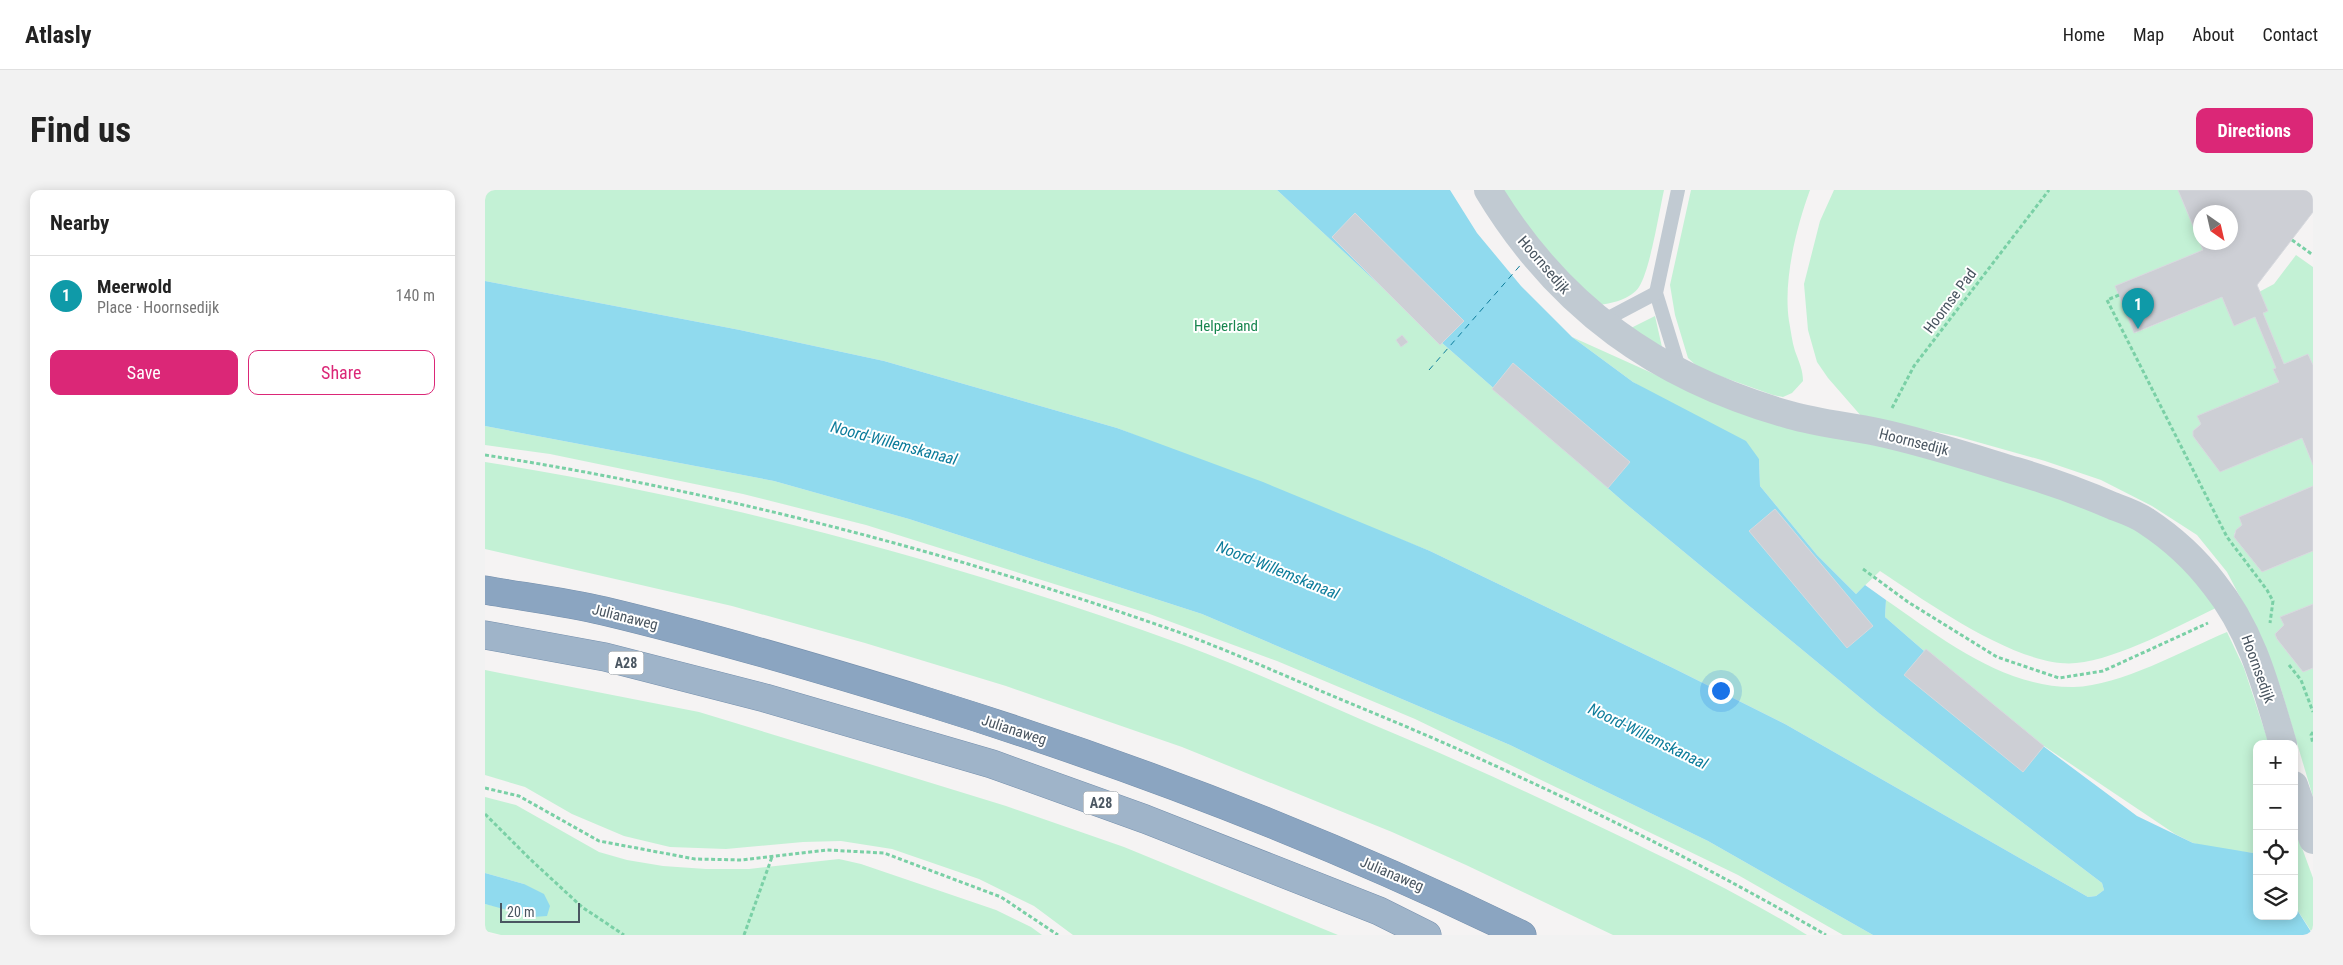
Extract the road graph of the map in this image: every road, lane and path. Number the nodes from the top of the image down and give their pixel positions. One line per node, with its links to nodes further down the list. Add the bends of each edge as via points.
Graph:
1 (1488, 190): 8 (street, Hoornsedijk, via 1518,236 1548,273)
2 (1678, 190): 6 (lane)
3 (2049, 190): 10 (path, Hoornse Pad, via 1914,366)
4 (2292, 240): 5 (path)
5 (2313, 255)
6 (1655, 293): 8 (lane); 9 (lane)
7 (2119, 295): 15 (path, via 2107,300 2227,537 2273,601)
8 (1601, 322): 9 (street, Hoornsedijk, via 1635,347)
9 (1680, 372): 10 (street, Hoornsedijk, via 1734,397 1792,416)
10 (1879, 432): 14 (street, Hoornsedijk, via 2066,486 2144,519 2191,558)
11 (485, 455): 30 (path, via 725,499 813,520 1039,586 1184,634 1457,747 1677,853)
12 (1863, 569): 14 (path, via 1908,602 1997,657 2059,678 2103,671)
13 (485, 590): 29 (highway, Julianaweg, via 603,611 831,672 1000,725 1146,774 1294,832 1440,895)
14 (2234, 612): 19 (street, Hoornsedijk, via 2261,667)
15 (2268, 627)
16 (485, 635): 28 (highway, A28, via 605,657 992,764 1154,822 1379,911)
17 (2283, 658): 18 (path, via 2301,680)
18 (2313, 712)
19 (2282, 740)
20 (2294, 785): 23 (street)
21 (485, 788): 24 (path, via 519,796 599,841 695,859)
22 (485, 814): 25 (path, via 582,908)
23 (2313, 840)
24 (772, 857): 26 (path); 27 (path, via 827,850 884,853 1001,897)
25 (624, 935)
26 (744, 935)
27 (1058, 935)
28 (1427, 935)
29 (1521, 935)
30 (1826, 935)

